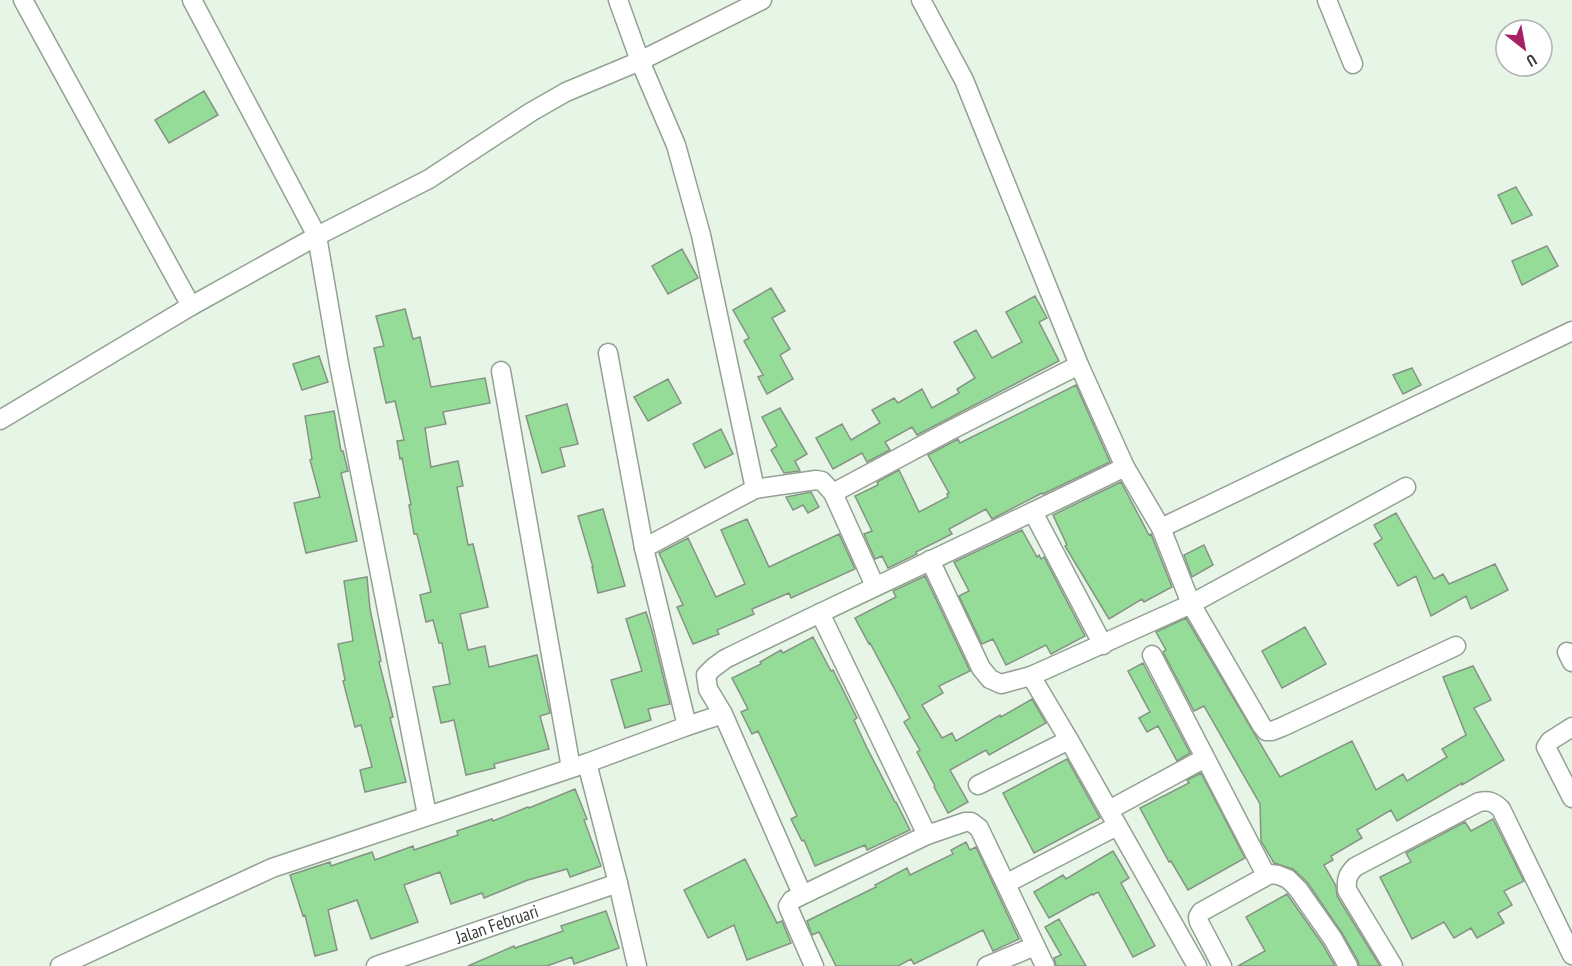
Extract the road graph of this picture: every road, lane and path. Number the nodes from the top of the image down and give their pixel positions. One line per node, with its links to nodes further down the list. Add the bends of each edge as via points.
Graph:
1 (23, 0): 10 (street)
2 (192, 0): 9 (street)
3 (618, 0): 7 (street)
4 (762, 0): 7 (street)
5 (921, 0): 13 (street, via 964,80)
6 (1327, 0): 8 (street)
7 (640, 61): 9 (street, via 566,92 429,179); 18 (street, via 676,145 701,235)
8 (1353, 64)
9 (317, 236): 10 (street); 39 (street)
10 (191, 306): 15 (street)
11 (1572, 331): 21 (street)
12 (608, 353): 22 (street)
13 (1079, 364): 16 (street); 19 (street)
14 (501, 371): 36 (street)
15 (0, 420)
16 (1125, 467): 20 (street); 21 (street)
17 (1406, 487): 25 (street)
18 (755, 489): 19 (street, via 816,480); 22 (street)
19 (833, 493): 24 (street)
20 (1033, 512): 23 (street); 27 (street)
21 (1161, 528): 25 (street)
22 (644, 548): 32 (street)
23 (930, 560): 24 (street); 30 (street, via 981,668 990,679 1001,684)
24 (875, 586): 26 (street)
25 (1191, 604): 27 (street); 28 (street, via 1266,731)
26 (820, 613): 31 (street, via 712,668 706,675 708,689); 41 (street)
27 (1103, 645): 30 (street)
28 (1456, 646)
29 (1152, 655): 35 (street)
30 (1031, 676): 34 (street)
31 (723, 714): 32 (street); 45 (street)
32 (687, 726): 36 (street)
33 (1572, 727): 38 (street, via 1546,747)
34 (1069, 740): 37 (street); 40 (street)
35 (1205, 758): 40 (street); 42 (street)
36 (579, 765): 39 (street); 44 (street)
37 (978, 785)
38 (1572, 798)
39 (427, 815): 49 (street, via 272,868)
40 (1113, 818): 43 (street); 55 (street)
41 (927, 835): 45 (street); 46 (street, via 965,822 979,828)
42 (1266, 875): 56 (street, via 1198,917); 57 (street, via 1288,879 1298,889)
43 (1013, 880)
44 (618, 883): 50 (street, Jalan Februari); 51 (street)
45 (802, 894): 52 (street, via 788,906)
46 (1035, 946): 53 (street); 54 (street)
47 (1572, 955): 58 (street, via 1501,809 1488,800 1349,873 1347,890)
48 (1572, 962): 59 (street)
49 (60, 966)
50 (376, 966)
51 (637, 966)
52 (814, 966)
53 (987, 966)
54 (1045, 966)
55 (1197, 966)
56 (1222, 966)
57 (1348, 966)
58 (1393, 966)
59 (1564, 966)

